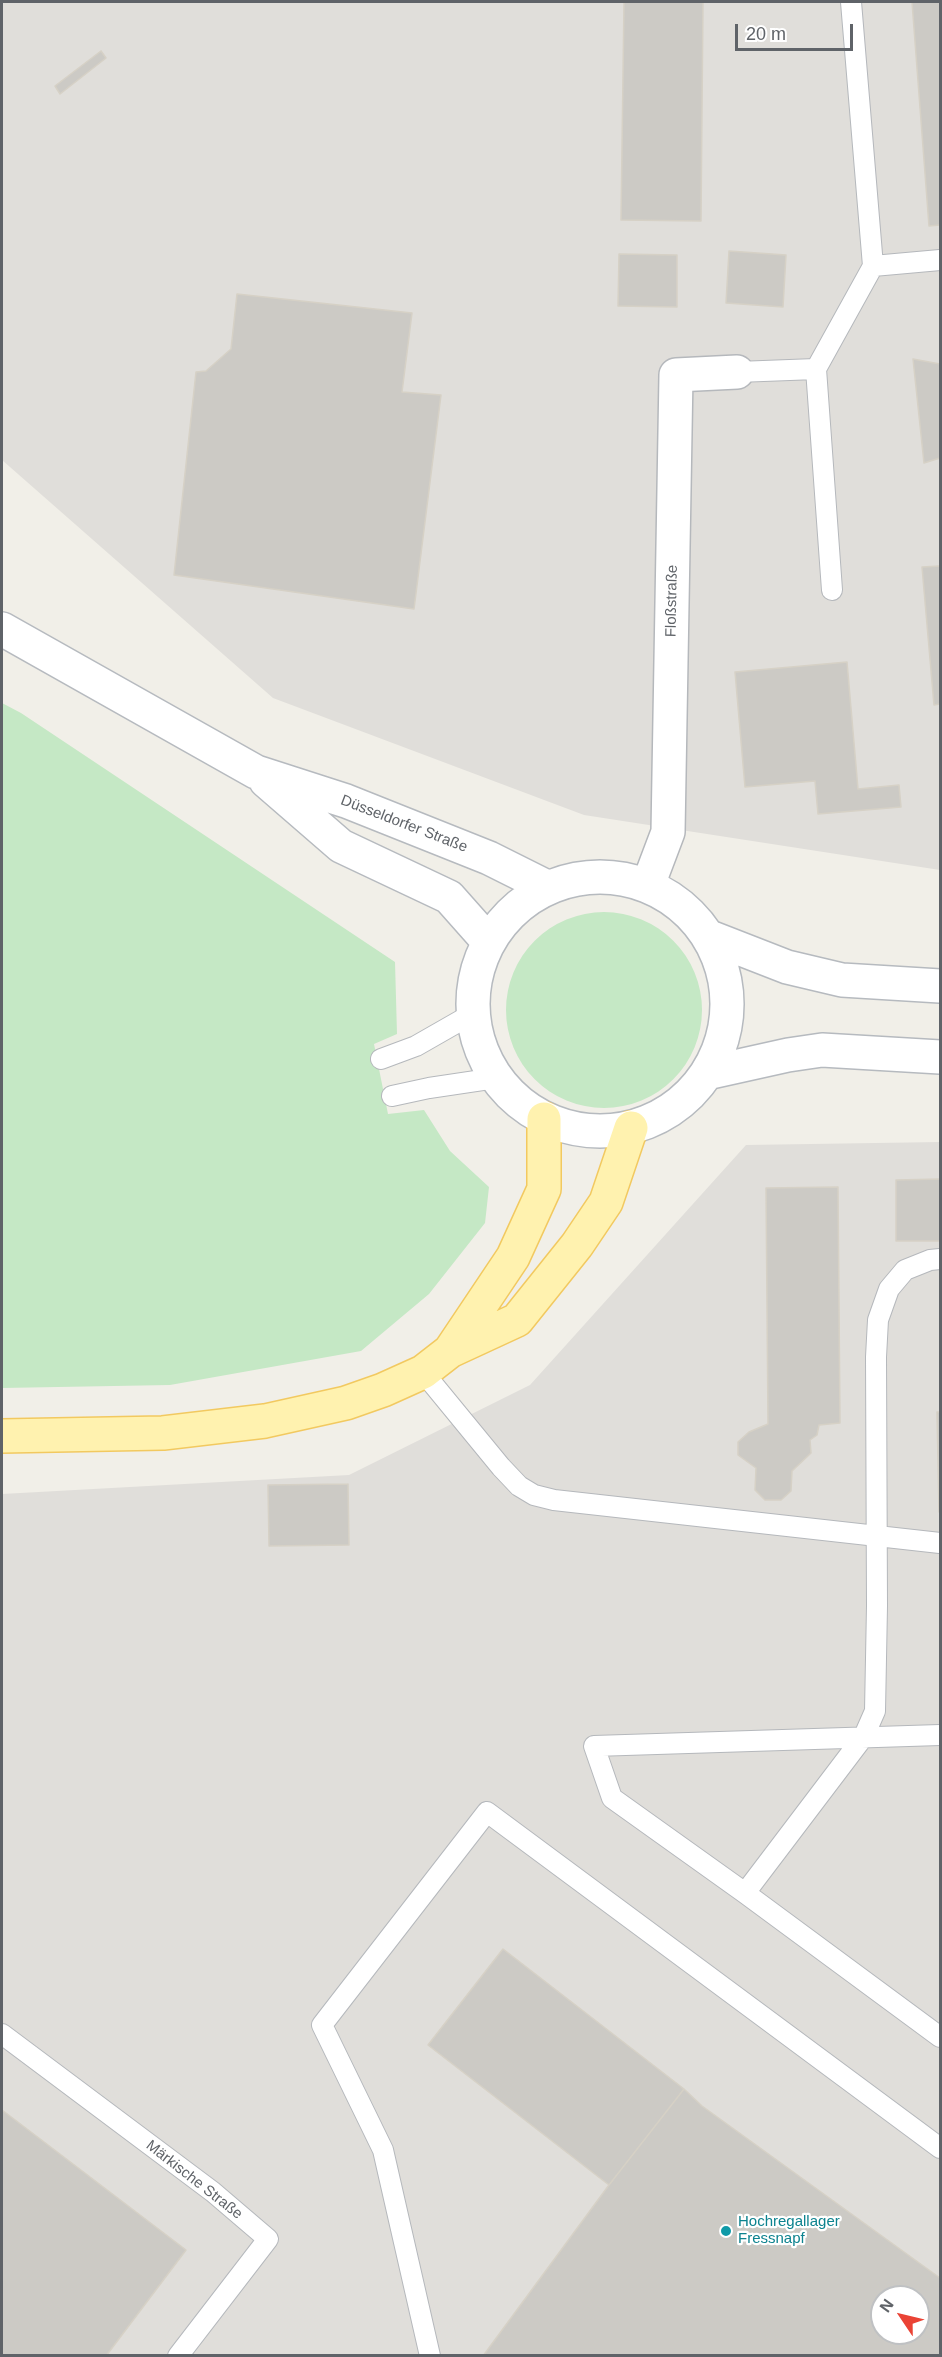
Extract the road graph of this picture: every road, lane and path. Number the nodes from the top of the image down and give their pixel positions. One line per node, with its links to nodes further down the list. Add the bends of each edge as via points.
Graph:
1 (851, 2): 3 (lane)
2 (940, 260): 3 (lane)
3 (873, 266): 4 (lane)
4 (816, 369): 5 (lane); 6 (lane)
5 (737, 372): 9 (main road, Floßstraße, via 676,375 668,832)
6 (832, 590)
7 (2, 629): 8 (main road, Düsseldorfer Straße)
8 (256, 772): 10 (main road, Düsseldorfer Straße, via 346,801 489,858); 12 (main road, Düsseldorfer Straße, via 341,846 449,897)
9 (648, 885): 10 (main road, via 615,876 580,877); 11 (main road, via 672,897)
10 (547, 887): 12 (main road, via 504,919)
11 (710, 937): 13 (main road, via 787,967 843,980); 17 (main road, via 723,970 728,1005 722,1041)
12 (488, 941): 14 (main road, via 475,976)
13 (940, 986)
14 (472, 1014): 16 (lane, via 416,1046); 18 (main road, via 480,1048)
15 (940, 1057): 17 (main road, via 822,1050)
16 (381, 1059)
17 (707, 1073): 21 (main road, via 674,1108)
18 (495, 1078): 19 (lane); 20 (main road, via 517,1102)
19 (392, 1096)
20 (544, 1119): 21 (main road, via 572,1129 602,1132); 23 (main road, via 544,1189 513,1257)
21 (631, 1128): 23 (main road, via 606,1202 517,1320)
22 (940, 1259): 26 (lane, via 905,1270 889,1288 878,1320)
23 (450, 1351): 24 (main road)
24 (423, 1372): 25 (main road, via 346,1403 266,1421 163,1432); 26 (lane, via 501,1467 534,1495)
25 (2, 1436)
26 (876, 1536): 27 (lane); 29 (lane, via 875,1711)
27 (940, 1543)
28 (940, 1735): 29 (lane)
29 (864, 1736): 30 (lane); 30 (lane, via 594,1746 612,1798)
30 (745, 1893): 32 (lane)
31 (2, 2034): 34 (lane, Märkische Straße, via 268,2239)
32 (940, 2037)
33 (940, 2148): 35 (lane, via 487,1812 322,2025 383,2150)
34 (178, 2355)
35 (429, 2355)

